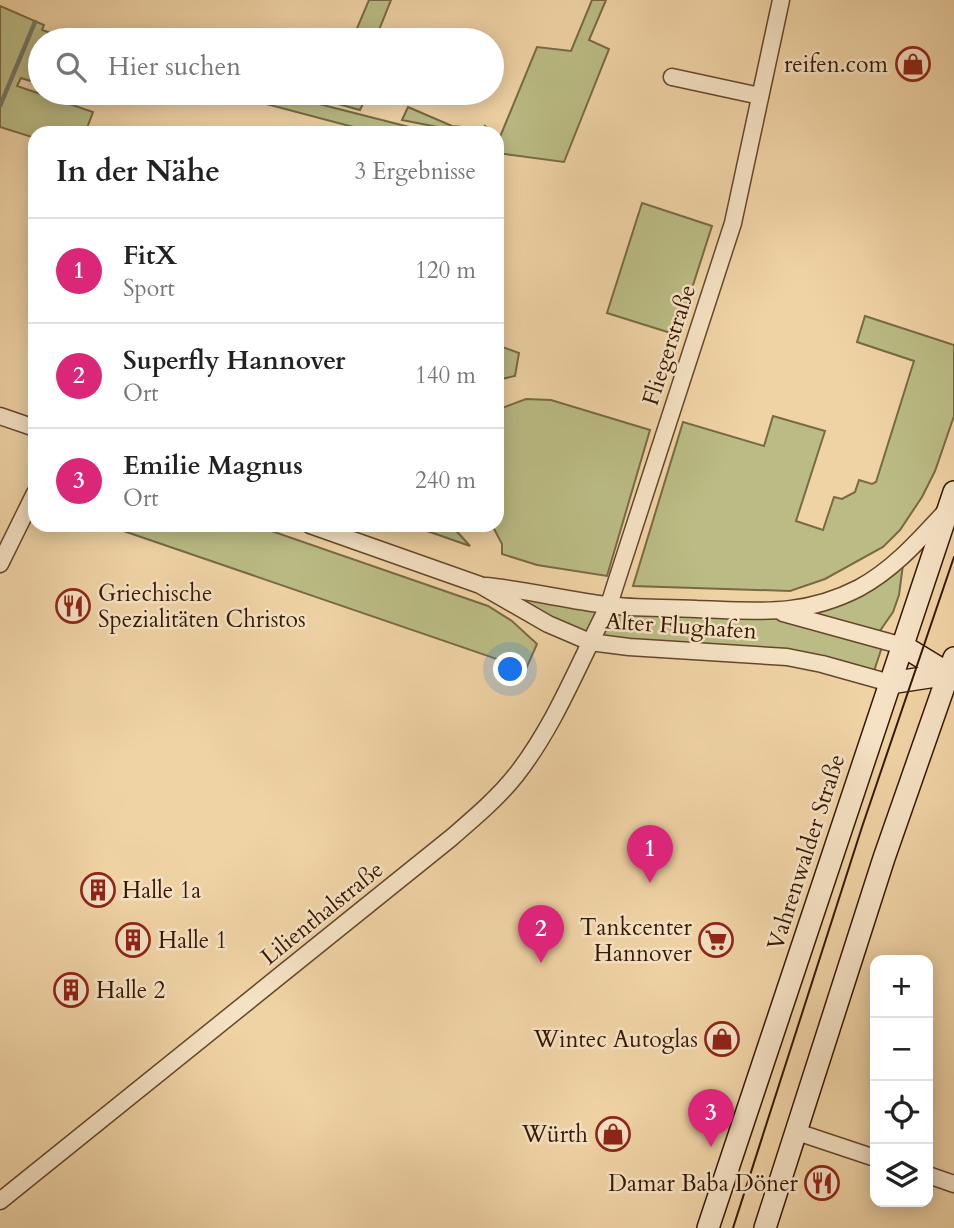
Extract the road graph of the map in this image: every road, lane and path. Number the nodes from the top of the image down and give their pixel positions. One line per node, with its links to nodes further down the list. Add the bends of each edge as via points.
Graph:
1 (781, 0): 3 (street, Fliegerstraße)
2 (672, 77): 3 (street)
3 (760, 96): 11 (street, Fliegerstraße, via 733,223)
4 (0, 416): 5 (street)
5 (28, 426)
6 (951, 500): 12 (street, Alter Flughafen, via 904,557 867,582 813,606); 14 (main road, Vahrenwalder Straße)
7 (28, 507): 9 (street)
8 (330, 532): 10 (street, Alter Flughafen)
9 (0, 564)
10 (480, 585): 11 (street, Alter Flughafen); 13 (street, Alter Flughafen)
11 (608, 605): 12 (street, Alter Flughafen); 13 (street, Lilienthalstraße)
12 (777, 612): 14 (street, Alter Flughafen)
13 (590, 642): 16 (street, Alter Flughafen, via 787,657); 21 (street, Lilienthalstraße, via 538,743 491,804)
14 (903, 646): 15 (main road); 16 (main road, Vahrenwalder Straße)
15 (951, 666): 16 (main road); 17 (main road)
16 (890, 682): 22 (main road, Vahrenwalder Straße)
17 (797, 1132): 18 (street); 23 (main road)
18 (870, 1156)
19 (933, 1177): 20 (street)
20 (954, 1184)
21 (0, 1201)
22 (708, 1228)
23 (765, 1228)

